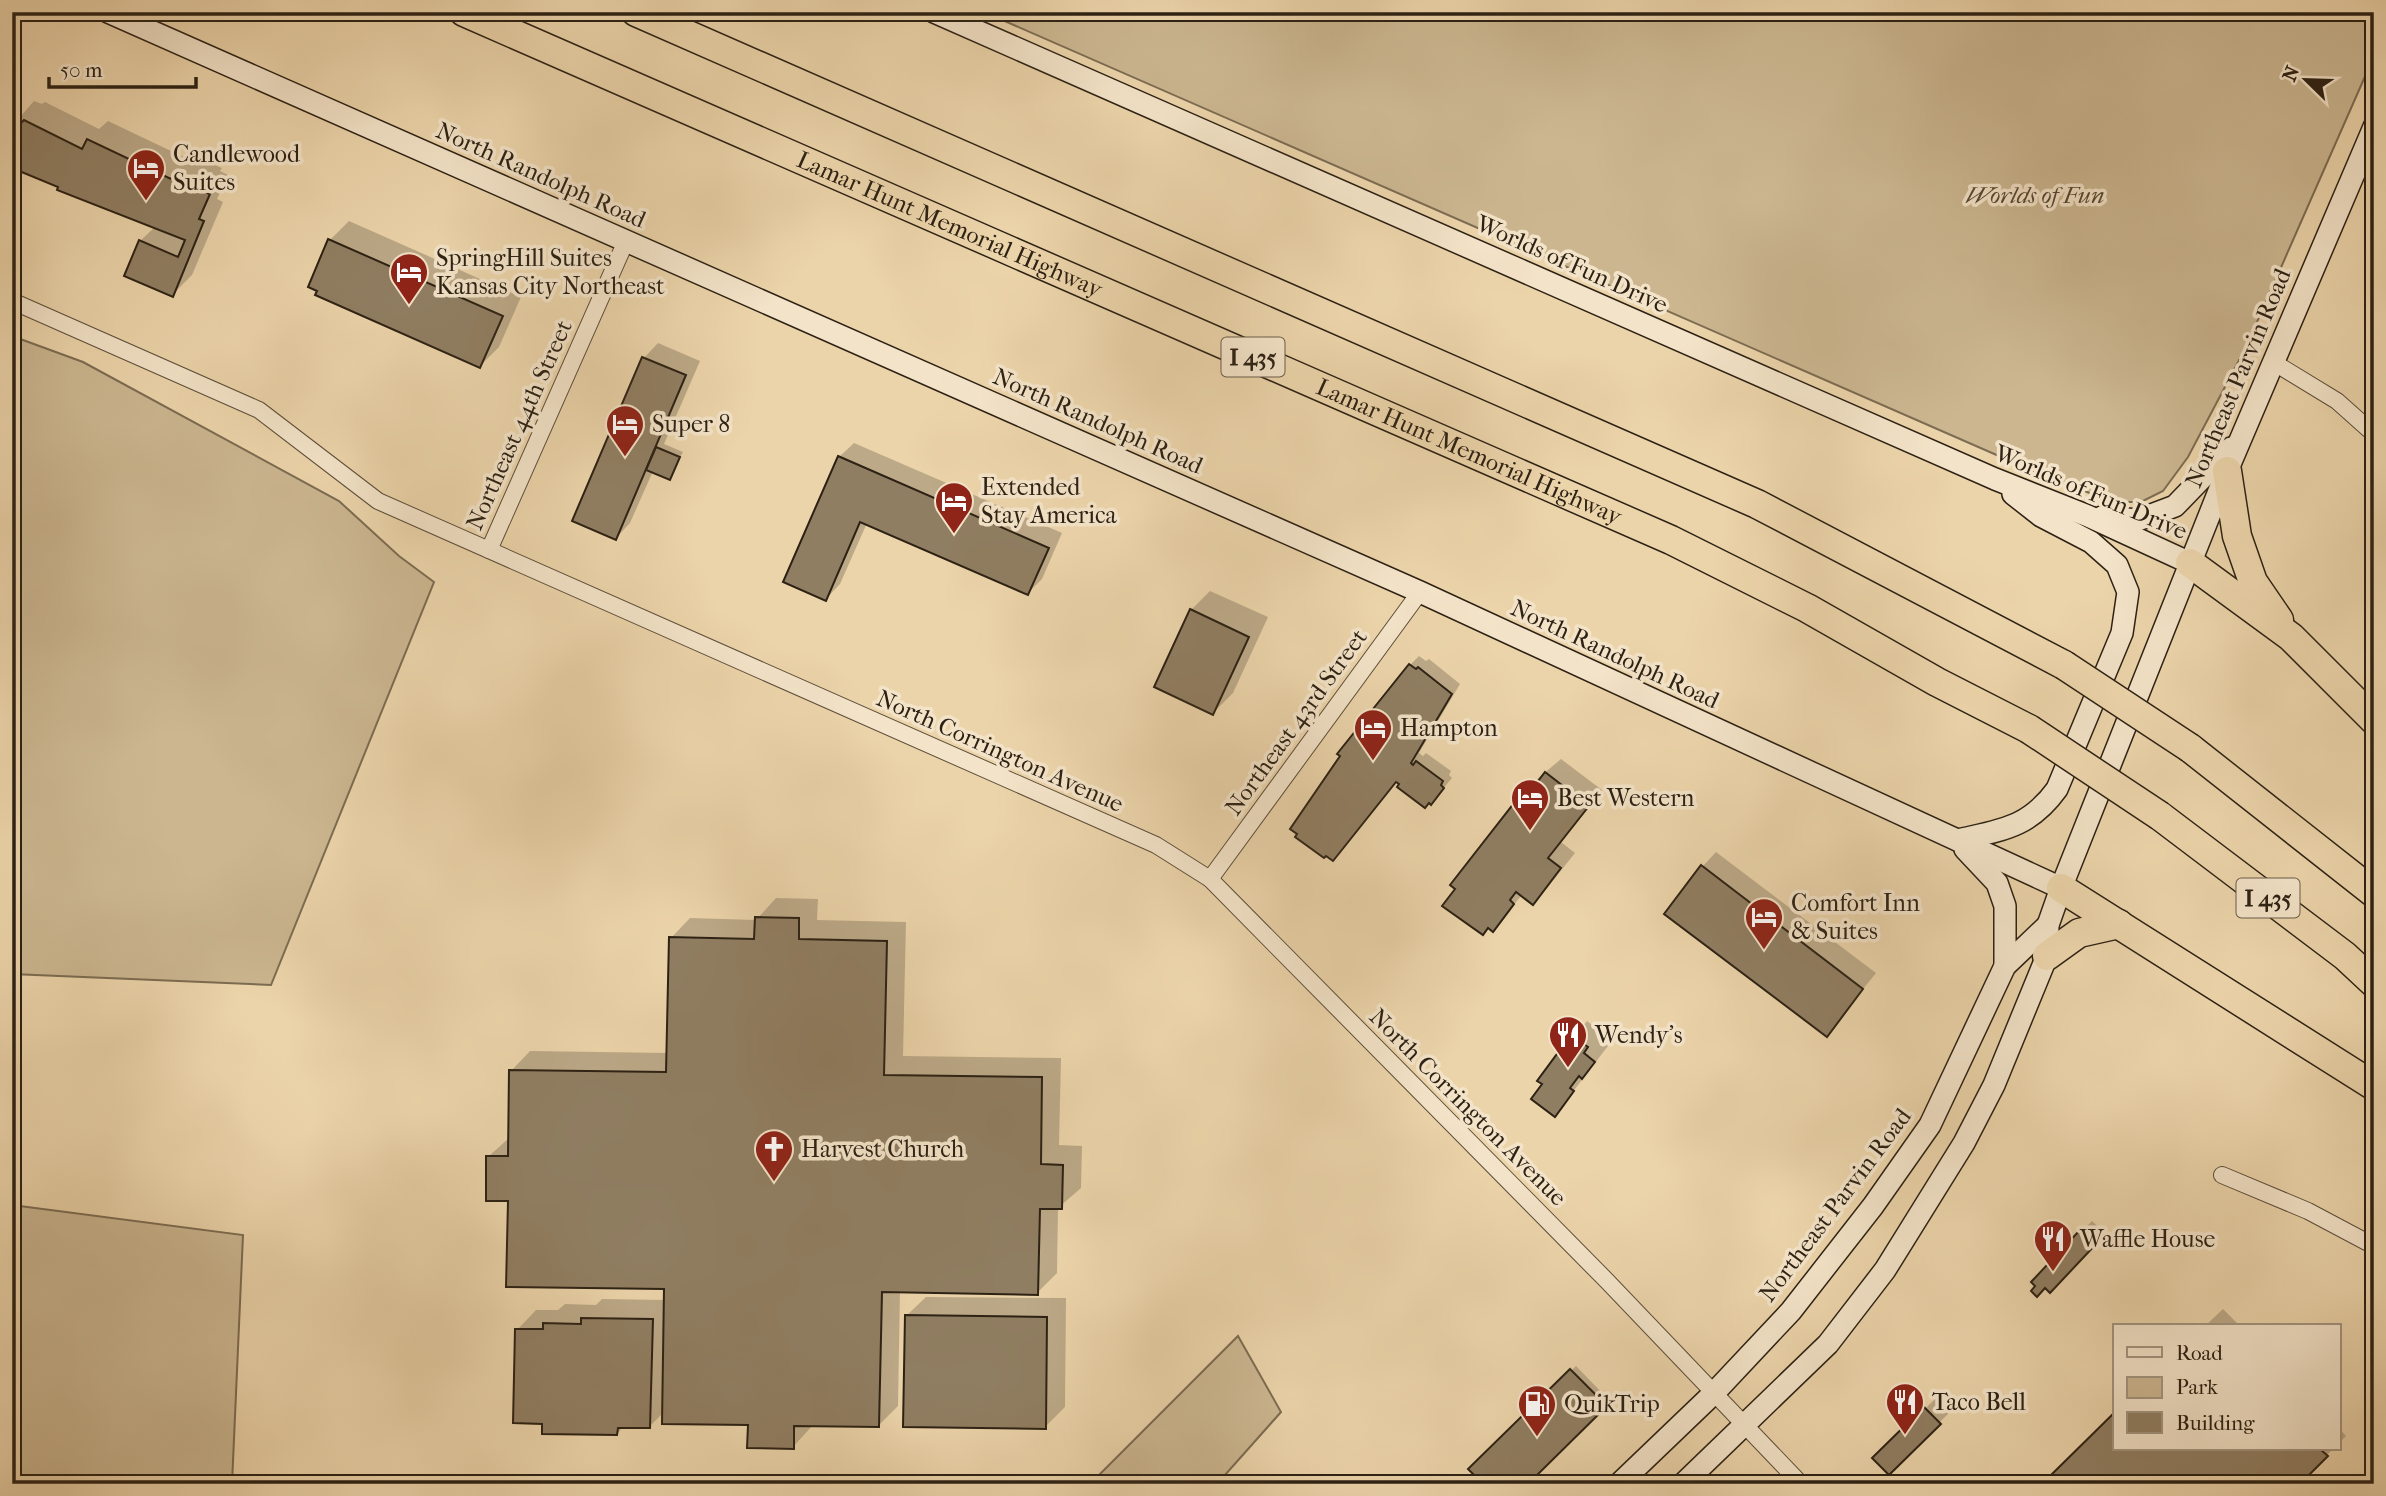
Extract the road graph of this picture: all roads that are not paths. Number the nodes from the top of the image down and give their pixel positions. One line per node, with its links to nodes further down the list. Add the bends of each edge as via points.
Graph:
1 (108, 12): 6 (main road, North Randolph Road)
2 (464, 12): 27 (highway, Lamar Hunt Memorial Highway / I 435, bridge, via 1671,540 1807,608 2029,729 2160,816)
3 (636, 12): 22 (highway, I 435, bridge, via 1757,504 2064,665 2190,748)
4 (933, 12): 12 (main road, Worlds of Fun Drive)
5 (2374, 127): 8 (main road, Northeast Parvin Road)
6 (626, 241): 14 (street, Northeast 44th Street); 16 (main road, North Randolph Road)
7 (12, 300): 14 (street, North Corrington Avenue, via 259,410 378,500)
8 (2273, 362): 9 (street, via 2337,401); 10 (main road, Northeast Parvin Road)
9 (2374, 434)
10 (2240, 439): 11 (main road, Northeast Parvin Road); 13 (main road, via 2175,506 2138,520)
11 (2227, 471): 15 (main road, Northeast Parvin Road); 17 (highway, via 2237,536 2253,582)
12 (1995, 479): 13 (main road, Worlds of Fun Drive); 19 (main road, via 2041,516 2091,542 2118,565 2128,592 2122,633 2057,789 2045,806 2018,826)
13 (2088, 516): 15 (main road, Worlds of Fun Drive)
14 (489, 550): 20 (street, North Corrington Avenue, via 1156,845)
15 (2190, 563): 17 (highway); 21 (main road, Northeast Parvin Road)
16 (1420, 592): 19 (main road, North Randolph Road); 20 (street, Northeast 43rd Street)
17 (2291, 637): 18 (highway)
18 (2374, 719)
19 (1958, 840): 21 (main road, North Randolph Road); 26 (main road, via 1997,883 2005,906)
20 (1210, 879): 31 (street, North Corrington Avenue)
21 (2061, 888): 23 (highway); 24 (main road, Northeast Parvin Road)
22 (2374, 892)
23 (2119, 923): 25 (highway, via 2079,933); 28 (highway)
24 (2048, 925): 25 (main road, Northeast Parvin Road); 26 (main road, Northeast Parvin Road)
25 (2047, 956): 32 (main road, Northeast Parvin Road, via 1994,1085 1964,1143 1885,1270 1828,1344)
26 (2005, 966): 31 (main road, Northeast Parvin Road, via 1930,1125 1791,1311)
27 (2374, 983)
28 (2374, 1086)
29 (2222, 1175): 30 (street)
30 (2374, 1245)
31 (1714, 1393): 32 (street, North Corrington Avenue); 33 (main road, Northeast Parvin Road)
32 (1745, 1425): 34 (main road, Northeast Parvin Road); 35 (street, North Corrington Avenue)
33 (1619, 1484)
34 (1684, 1484)
35 (1801, 1484)

